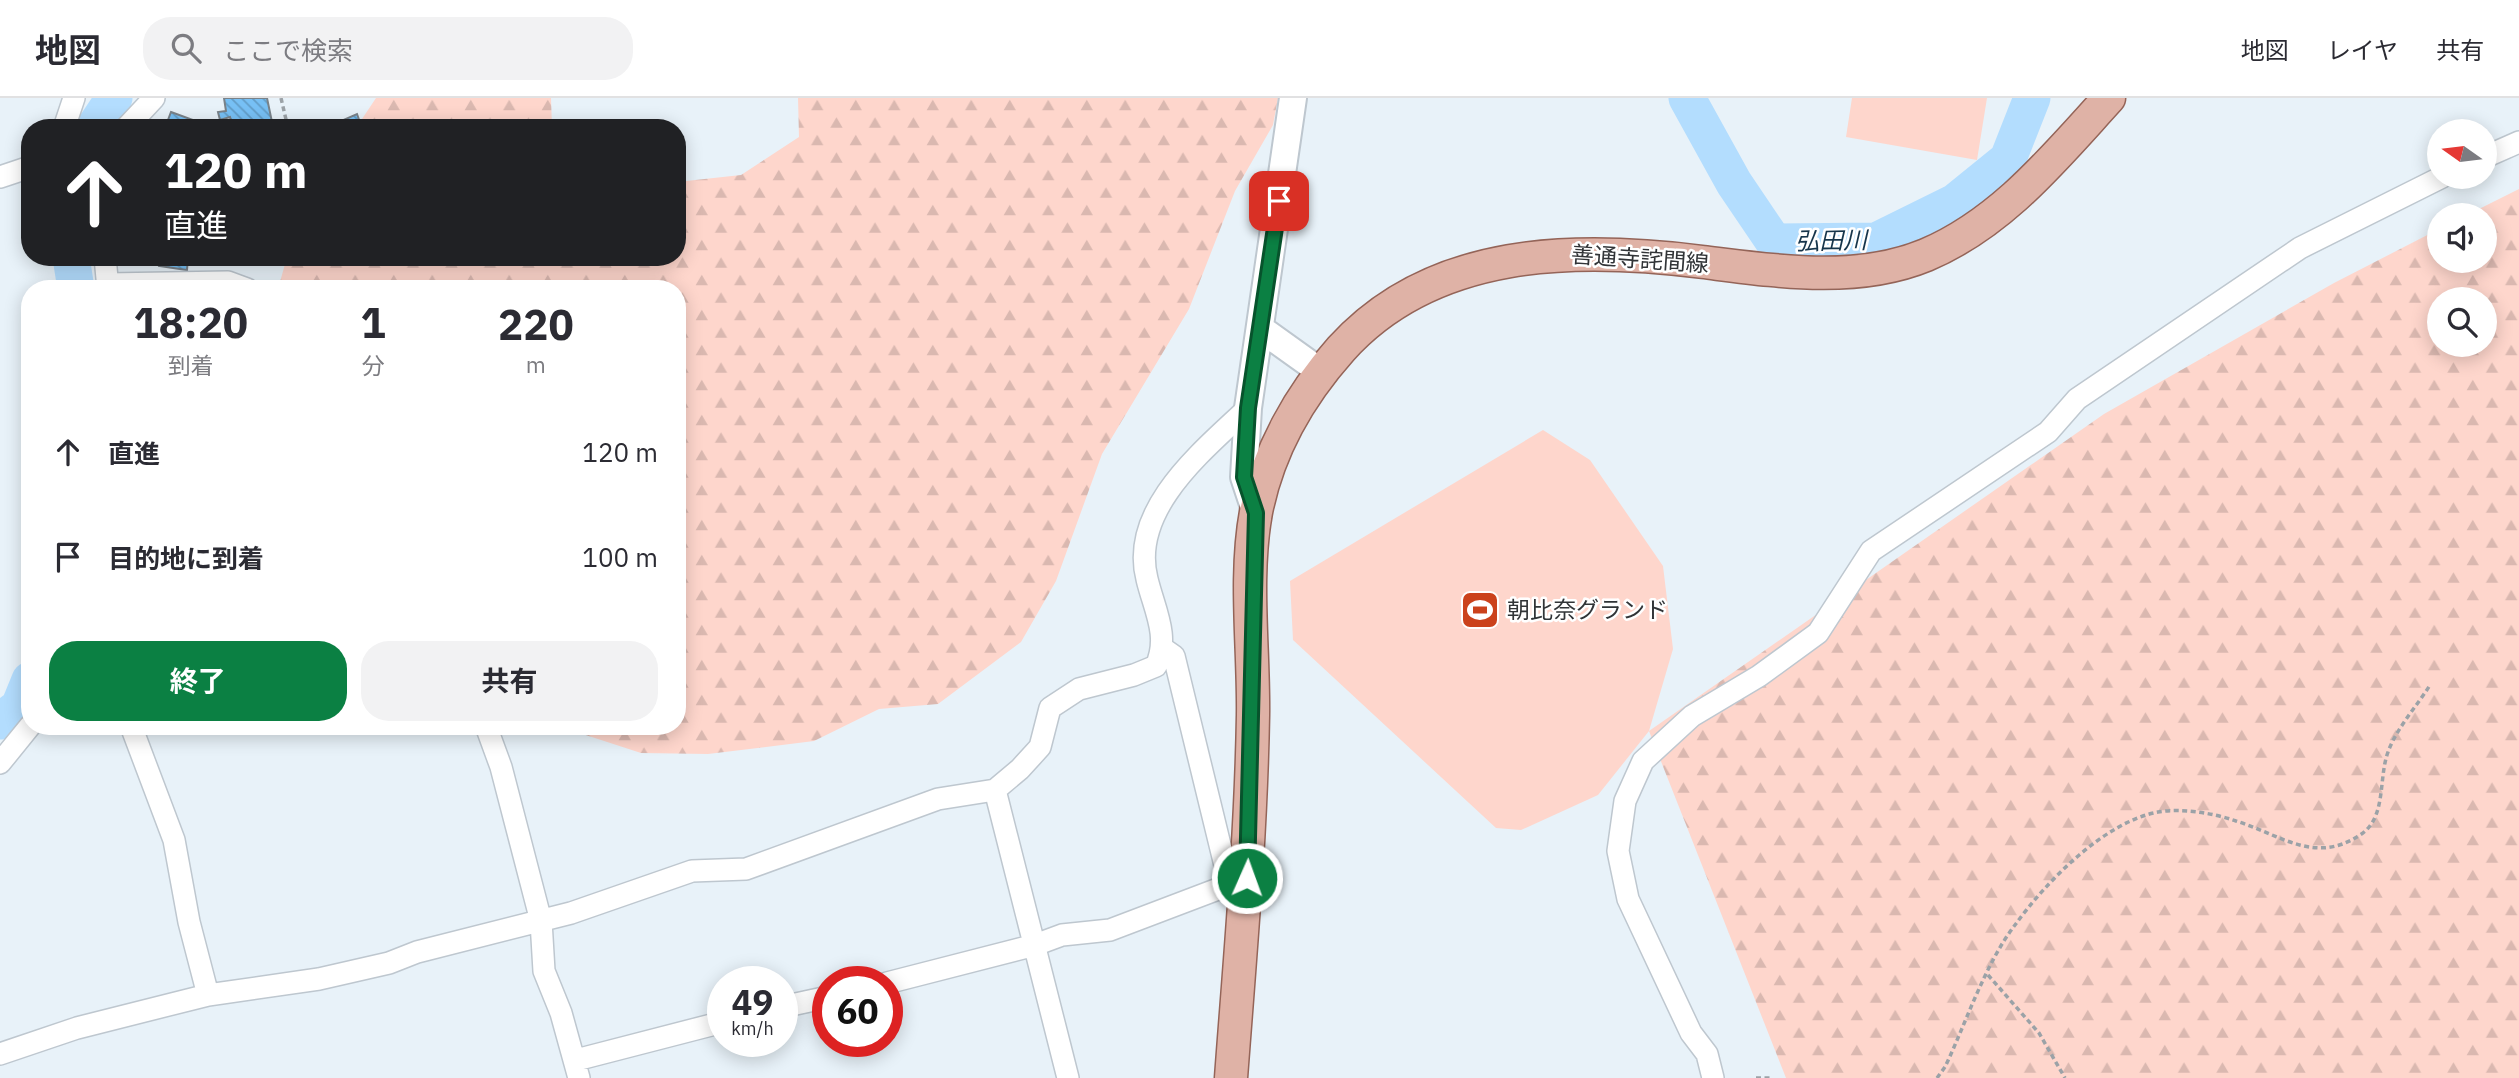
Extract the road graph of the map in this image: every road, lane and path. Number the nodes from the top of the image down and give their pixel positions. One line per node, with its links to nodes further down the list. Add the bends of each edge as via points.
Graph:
1 (74, 98): 6 (street)
2 (154, 98): 7 (street)
3 (281, 98): 8 (path)
4 (1293, 98): 14 (street)
5 (2109, 98): 15 (main road, 善通寺詫間線, via 2027,187 1973,230 1925,255 1877,269 1825,273 1579,252 1511,259 1455,273 1405,297 1355,333)
6 (67, 119)
7 (134, 119)
8 (286, 119)
9 (2519, 142): 10 (street)
10 (2497, 152)
11 (21, 170): 12 (street)
12 (0, 177)
13 (2427, 184): 36 (street, via 2300,248 2077,398 2048,432 1871,551 1818,634 1692,716 1643,761 1625,801 1618,851 1628,899 1691,1033 1707,1054)
14 (1261, 329): 15 (street); 16 (street)
15 (1321, 372): 17 (main road, 善通寺詫間線, via 1295,409 1274,452)
16 (1248, 408): 17 (street, via 1244,477); 18 (street, via 1196,457 1164,498 1148,531 1142,551)
17 (1256, 513): 25 (main road, 善通寺詫間線)
18 (1164, 649): 24 (street, via 1156,666 1079,689 1050,708 1040,747); 25 (street, via 1174,656)
19 (2430, 685): 28 (path, via 2388,751 2377,815 2363,834 2343,845 2317,850 2234,820 2182,810 2129,822 2066,867 2014,926)
20 (22, 735): 23 (street)
21 (134, 735): 30 (street, via 174,840)
22 (489, 735): 26 (street)
23 (0, 762)
24 (995, 790): 26 (street, via 938,799 746,869 692,870); 27 (street)
25 (1238, 882): 27 (street, via 1110,930 1062,935); 35 (main road, 善通寺詫間線)
26 (541, 921): 30 (street, via 319,979); 33 (street, via 544,971)
27 (1035, 945): 29 (street); 34 (street)
28 (1988, 975): 39 (path); 40 (path, via 2039,1033)
29 (903, 979)
30 (208, 995): 32 (street, via 77,1028)
31 (707, 1026): 33 (street)
32 (0, 1055)
33 (578, 1069)
34 (1069, 1078)
35 (1231, 1078)
36 (1713, 1078)
37 (1756, 1078): 38 (path)
38 (1772, 1078)
39 (1937, 1078)
40 (2065, 1078)

